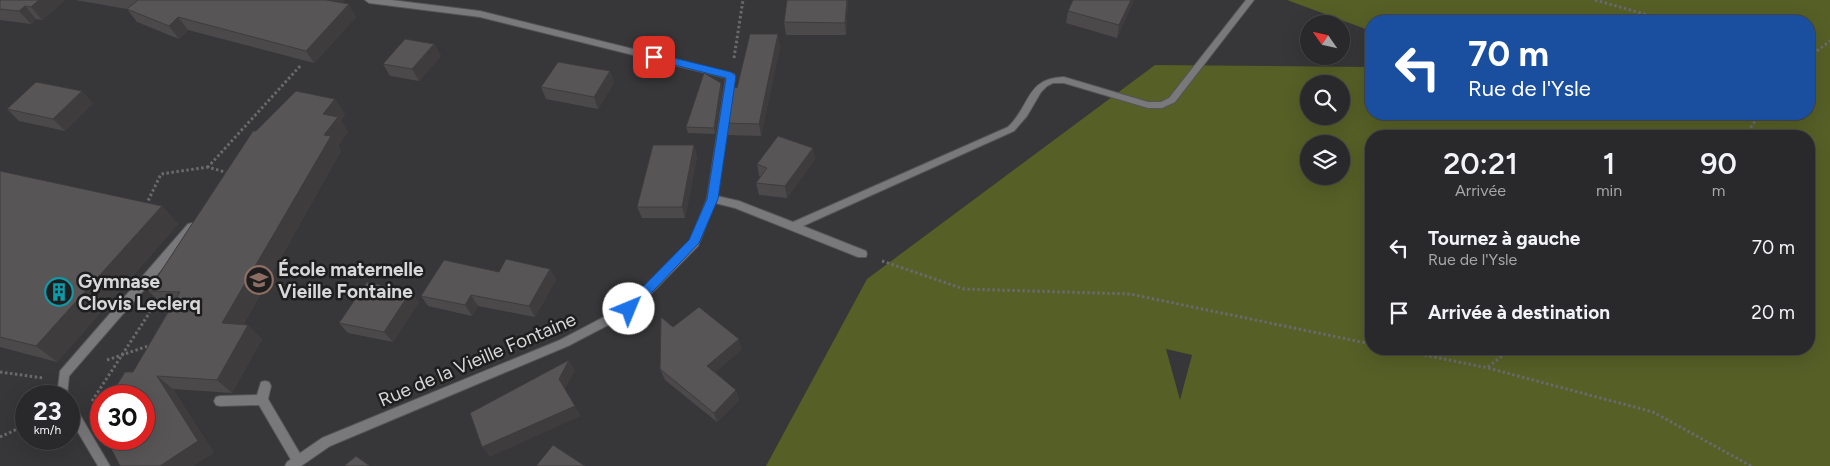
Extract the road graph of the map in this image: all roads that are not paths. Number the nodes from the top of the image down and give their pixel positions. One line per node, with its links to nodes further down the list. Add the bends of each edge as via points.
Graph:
1 (368, 0): 3 (street, Rue de la Vieille Fontaine, via 480,14 731,76)
2 (1250, 0): 5 (street, via 1172,100 1162,105 1148,105 1052,78 1042,83 1023,117 1011,129)
3 (712, 199): 5 (street, via 736,204); 12 (street, Rue de la Vieille Fontaine, via 694,243 629,309 564,343 326,442)
4 (200, 217): 7 (street, via 64,374)
5 (794, 226): 6 (street)
6 (862, 254)
7 (63, 385)
8 (265, 386): 9 (street)
9 (262, 400): 10 (street); 12 (street)
10 (220, 401)
11 (80, 426): 13 (street)
12 (295, 464)
13 (104, 466)

